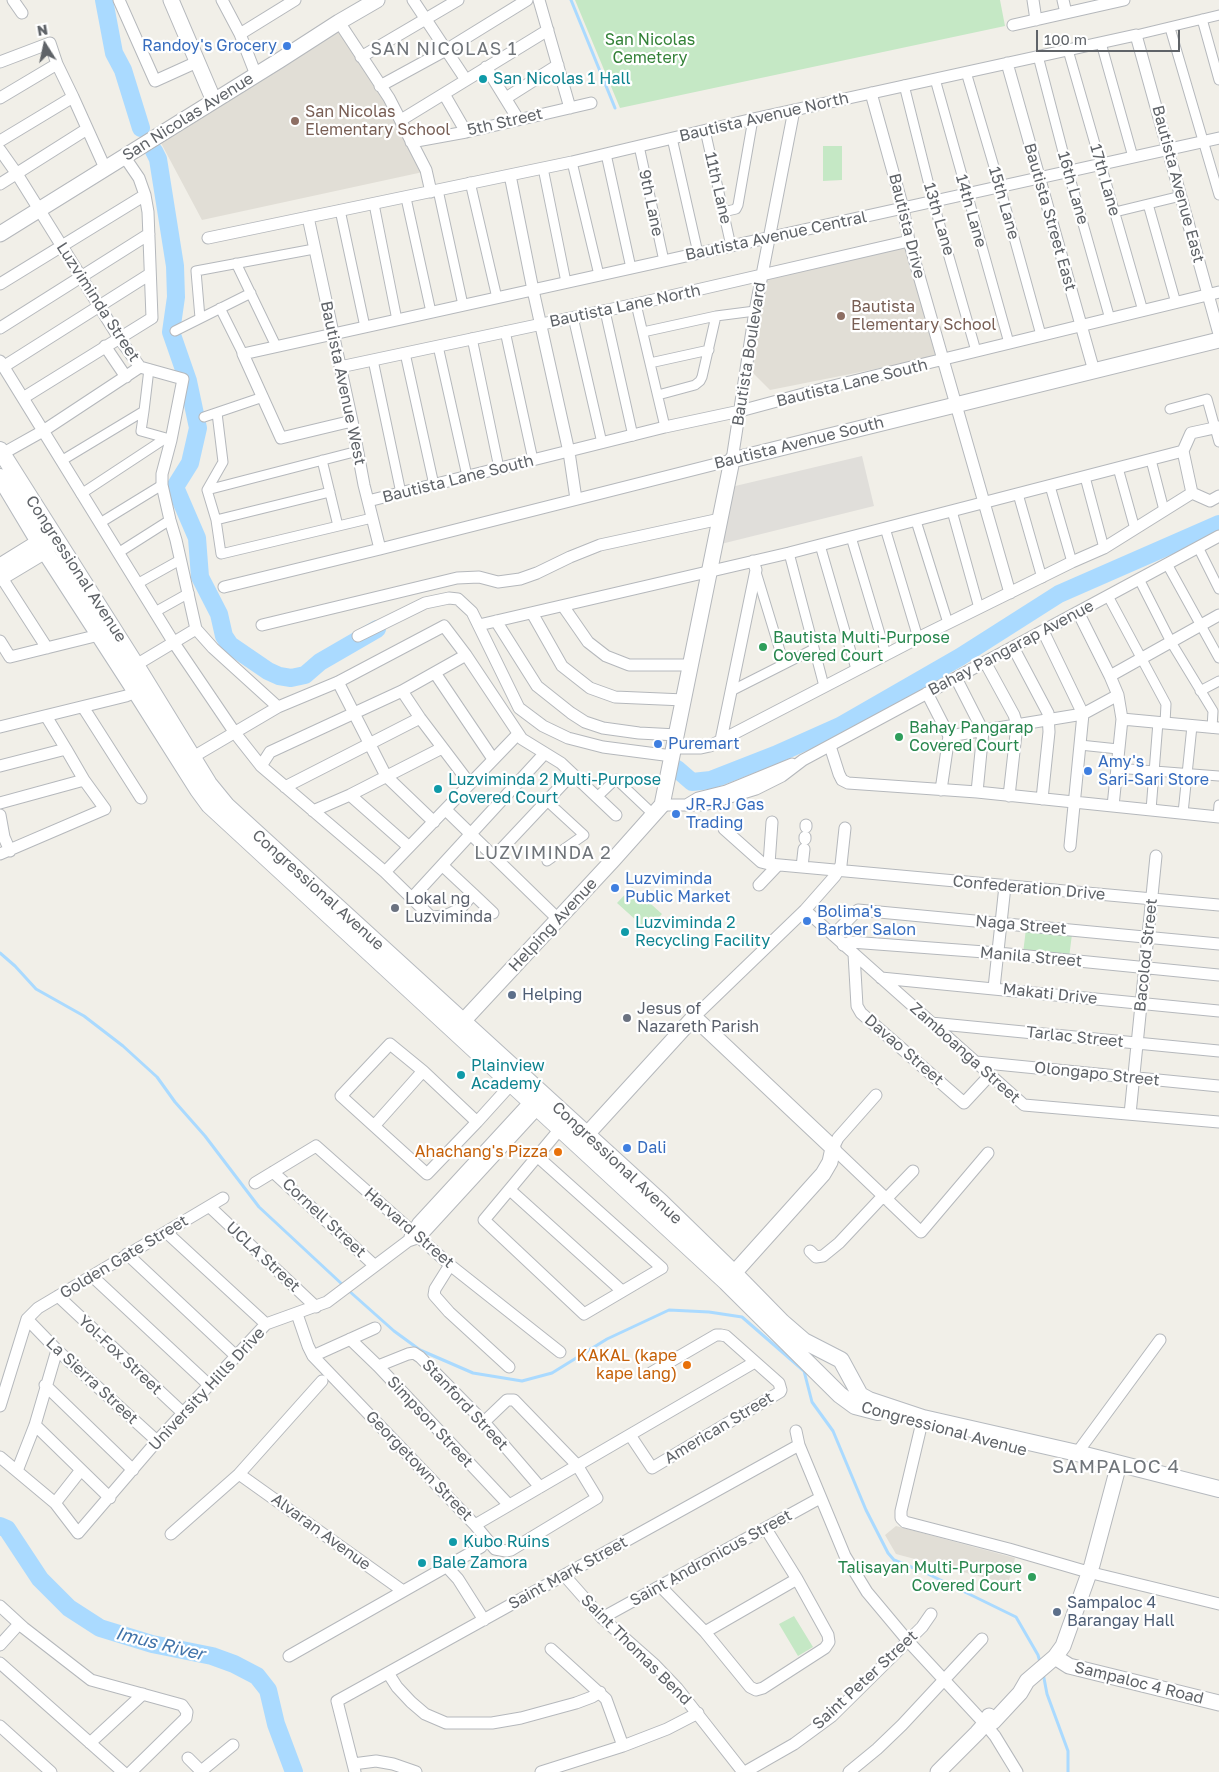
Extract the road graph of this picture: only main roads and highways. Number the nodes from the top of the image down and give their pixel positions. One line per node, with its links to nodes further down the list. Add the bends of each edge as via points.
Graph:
1 (1, 452): 3 (main road, Congressional Avenue)
2 (0, 477): 3 (main road, Congressional Avenue)
3 (46, 544): 4 (main road, Congressional Avenue, via 99,635); 4 (main road, Congressional Avenue, via 136,665)
4 (143, 689): 5 (main road, Congressional Avenue, via 226,806); 5 (main road, Congressional Avenue, via 209,805 418,997)
5 (458, 1027): 6 (main road, Congressional Avenue)
6 (539, 1100): 7 (main road, Congressional Avenue); 7 (main road, Congressional Avenue, via 560,1129)
7 (583, 1140): 8 (main road, Congressional Avenue)
8 (730, 1278): 9 (main road, Congressional Avenue, via 804,1340 841,1360 860,1394); 9 (main road, Congressional Avenue, via 840,1395 856,1406)
9 (922, 1422): 10 (main road, Congressional Avenue); 10 (main road, Congressional Avenue, via 1076,1453)
10 (1117, 1469): 11 (main road, Congressional Avenue); 12 (main road, Congressional Avenue)
11 (1219, 1488)
12 (1219, 1500)

